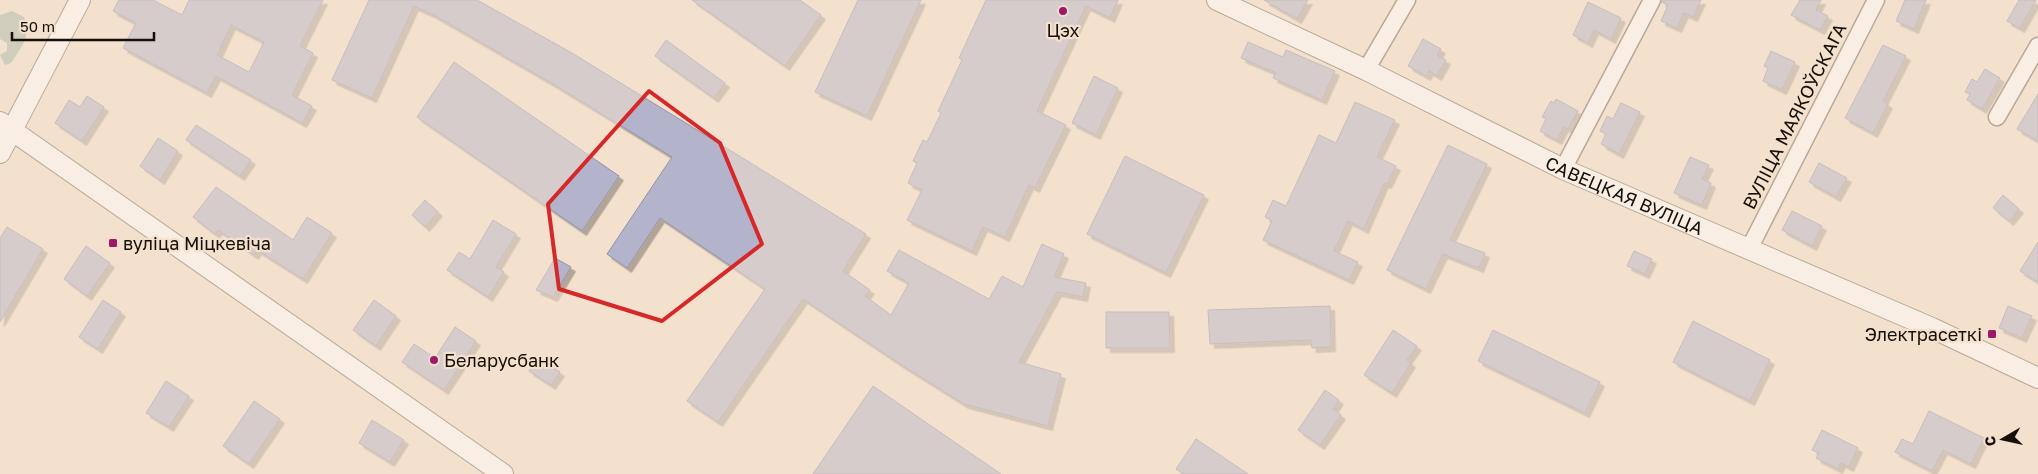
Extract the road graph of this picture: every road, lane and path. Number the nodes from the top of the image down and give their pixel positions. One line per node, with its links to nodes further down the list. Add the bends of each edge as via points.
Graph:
1 (80, 0): 9 (street)
2 (1217, 0): 7 (street, САВЕЦКАЯ ВУЛІЦА)
3 (1407, 0): 7 (street)
4 (1652, 0): 11 (street)
5 (1876, 0): 12 (street, ВУЛІЦА МАЯКОЎСКАГА)
6 (2038, 46): 8 (street)
7 (1366, 70): 11 (street, САВЕЦКАЯ ВУЛІЦА)
8 (1997, 117)
9 (6, 126): 10 (street); 14 (street)
10 (0, 153)
11 (1563, 169): 12 (street, САВЕЦКАЯ ВУЛІЦА)
12 (1748, 249): 13 (street, САВЕЦКАЯ ВУЛІЦА)
13 (2036, 374)
14 (503, 474)

